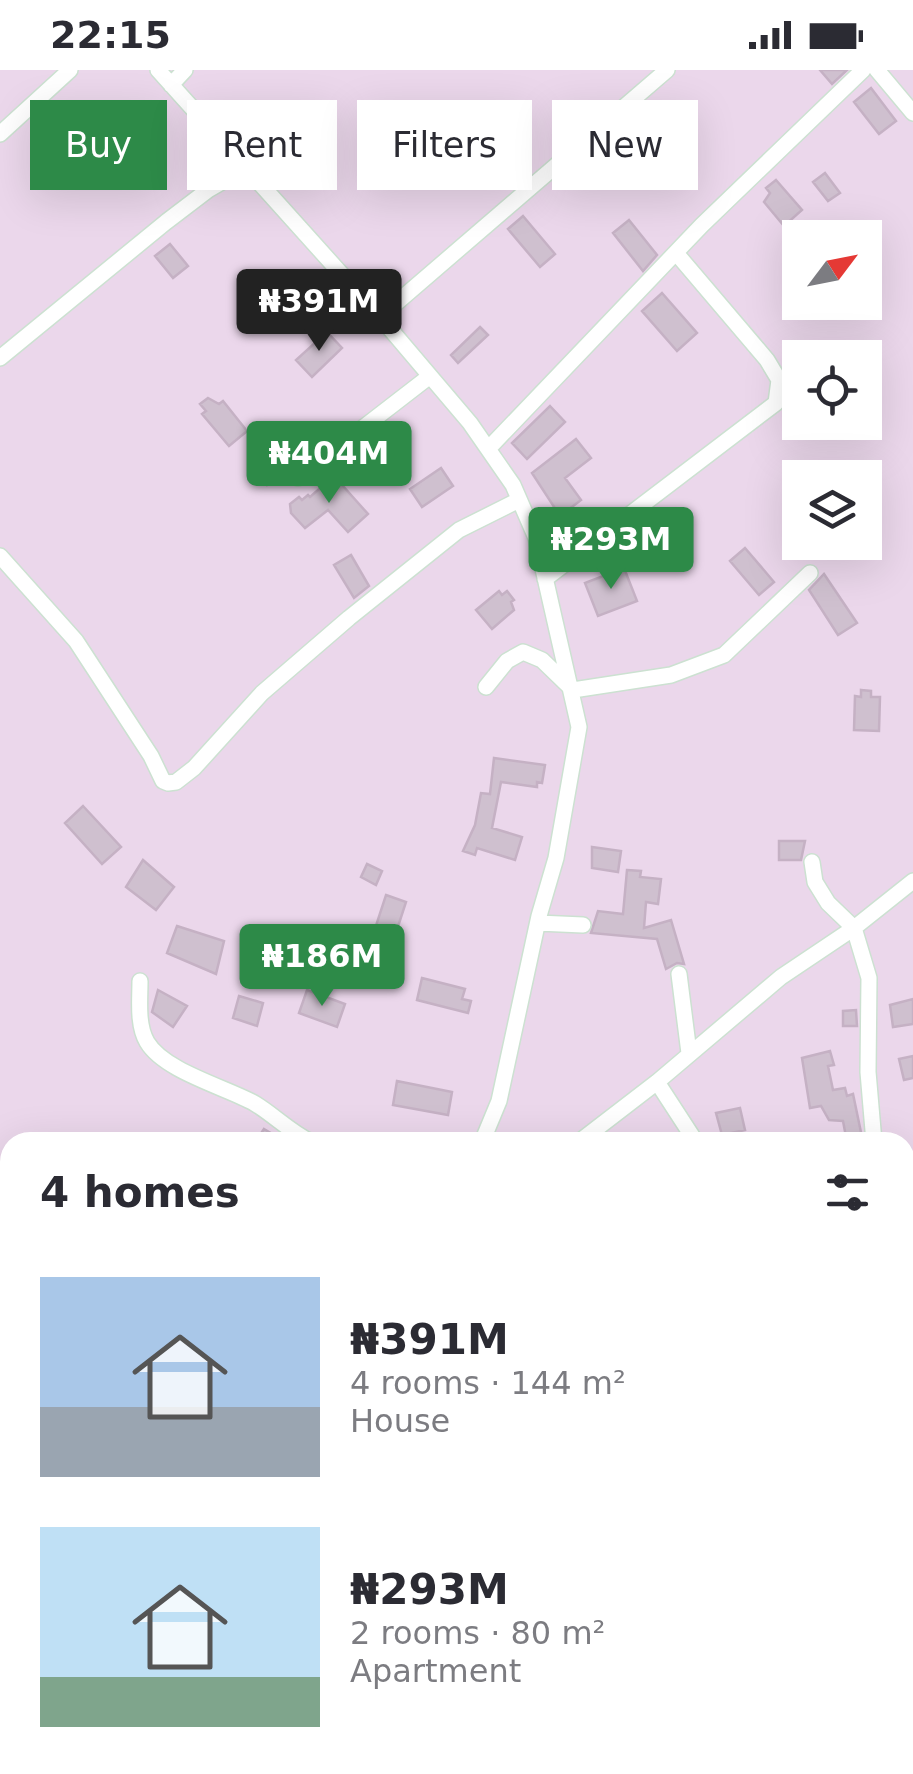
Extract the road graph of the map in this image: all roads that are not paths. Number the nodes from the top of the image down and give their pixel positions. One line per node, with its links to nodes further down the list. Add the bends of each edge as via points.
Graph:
1 (70, 70): 10 (street)
2 (158, 70): 7 (street)
3 (186, 70): 7 (street)
4 (666, 70): 14 (street)
5 (862, 70): 13 (street)
6 (877, 70): 9 (street)
7 (171, 85): 8 (street)
8 (187, 103)
9 (913, 113)
10 (0, 134)
11 (208, 190): 15 (street)
12 (266, 190): 14 (street)
13 (676, 253): 17 (street); 22 (street, via 767,360 778,380 776,403)
14 (380, 317): 16 (street)
15 (0, 358)
16 (430, 376): 17 (street); 18 (street)
17 (488, 450): 19 (street)
18 (298, 478)
19 (519, 500): 20 (street, via 458,530 262,693 194,768 168,783 76,641); 22 (street)
20 (0, 556)
21 (810, 574): 24 (street, via 724,655 672,675)
22 (546, 578): 24 (street)
23 (486, 687): 24 (street, via 522,652 542,660)
24 (573, 690): 27 (street, via 579,727)
25 (812, 862): 29 (street, via 828,904)
26 (913, 881): 29 (street)
27 (538, 924): 28 (street); 35 (street)
28 (583, 925)
29 (854, 928): 32 (street, via 781,977); 38 (street, via 869,978)
30 (679, 974): 32 (street)
31 (140, 981): 34 (street, via 140,1024 156,1052)
32 (689, 1053): 33 (street)
33 (657, 1082): 36 (street); 37 (street)
34 (297, 1132)
35 (486, 1132)
36 (592, 1132)
37 (690, 1132)
38 (873, 1132)

